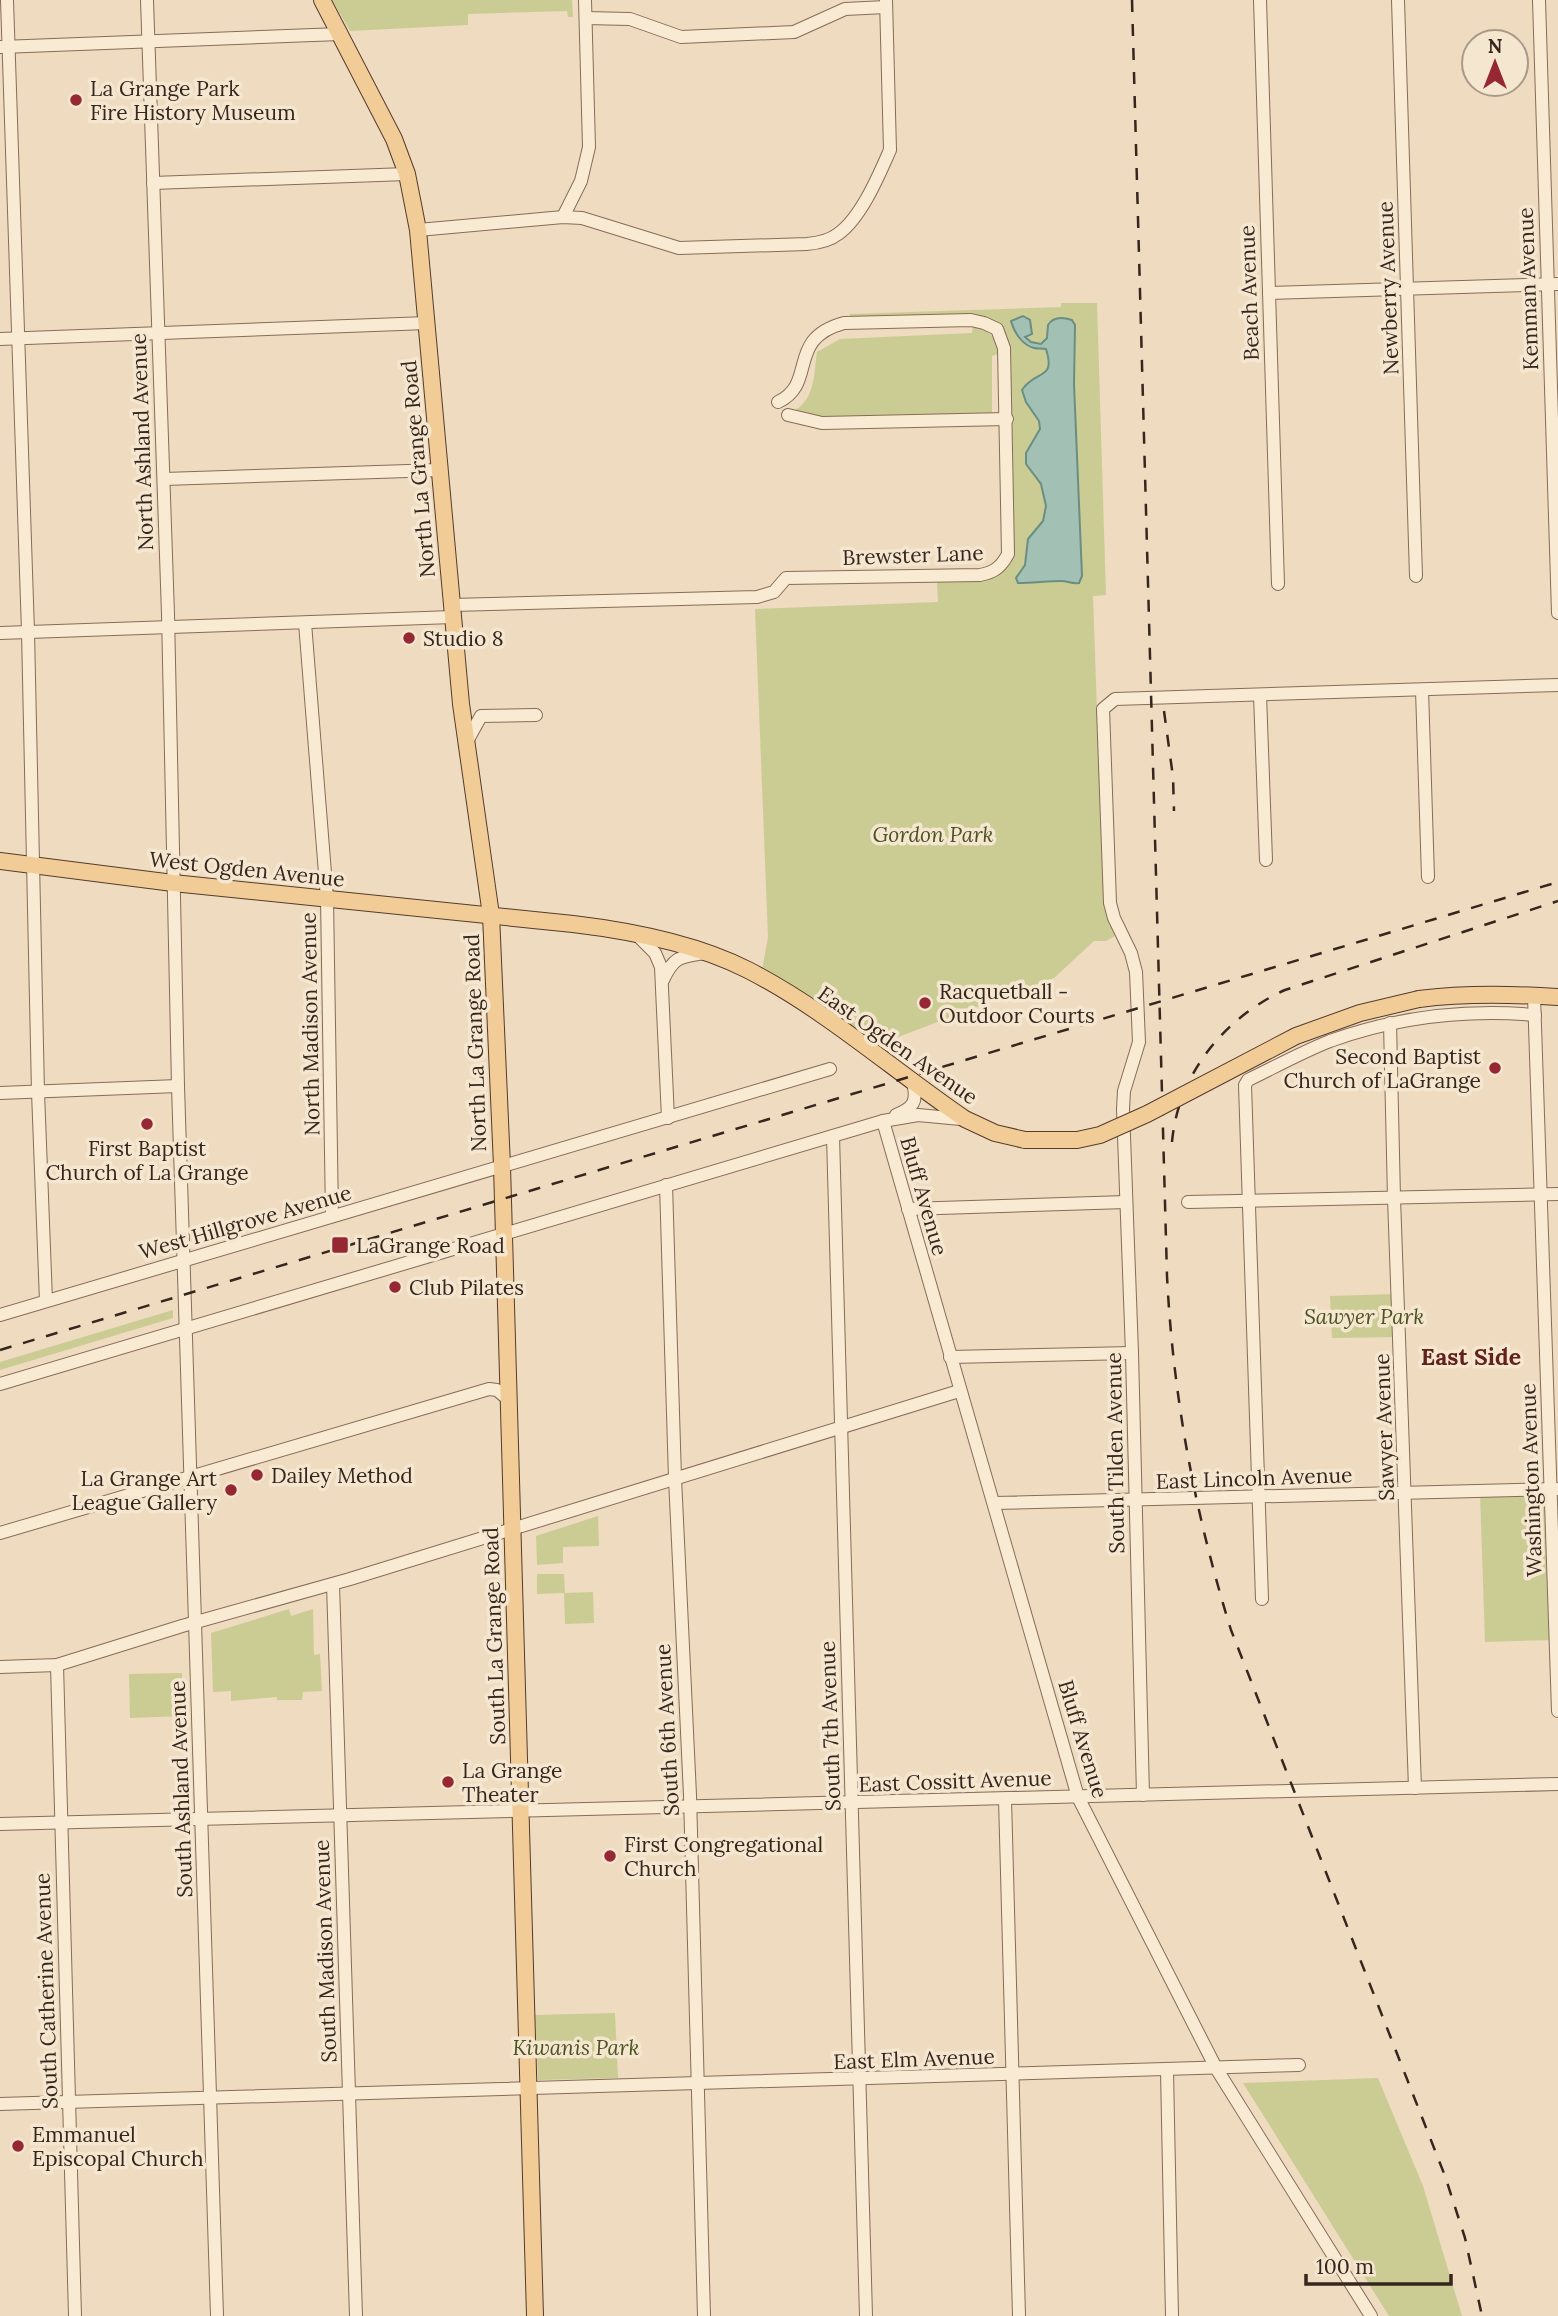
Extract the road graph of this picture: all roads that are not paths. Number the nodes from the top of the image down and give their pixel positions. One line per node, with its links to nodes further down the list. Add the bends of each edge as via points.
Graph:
1 (7, 0): 12 (street)
2 (147, 0): 11 (street, North Ashland Avenue)
3 (322, 0): 10 (main road)
4 (585, 0): 9 (street)
5 (1260, 0): 19 (street, Beach Avenue)
6 (1398, 0): 18 (street, Newberry Avenue)
7 (1539, 0): 17 (street, Kemman Avenue)
8 (886, 4): 9 (street, via 845,9 794,32 681,37 630,19); 15 (street, via 890,150 853,219 837,235 807,244 679,248)
9 (586, 18): 15 (street, via 588,158 578,191)
10 (340, 34): 11 (street); 13 (main road)
11 (149, 42): 12 (street); 14 (street, North Ashland Avenue)
12 (4, 47): 22 (street)
13 (406, 170): 14 (street); 16 (main road)
14 (153, 183): 21 (street, North Ashland Avenue)
15 (563, 216): 16 (street)
16 (418, 230): 20 (main road, North La Grange Road)
17 (1553, 284): 18 (street); 30 (street, Kemman Avenue)
18 (1407, 288): 19 (street); 29 (street, Newberry Avenue)
19 (1269, 293): 31 (street, Beach Avenue)
20 (427, 323): 21 (street); 27 (main road, North La Grange Road)
21 (157, 333): 22 (street); 28 (street, North Ashland Avenue)
22 (18, 338): 23 (street); 36 (street)
23 (0, 339)
24 (778, 402): 26 (street, Brewster Lane, via 798,387 812,341 831,327 971,320 997,329 1002,338)
25 (788, 415): 26 (street, via 821,423)
26 (1007, 419): 32 (street, Brewster Lane, via 1008,554 993,573 786,579 774,592 757,597)
27 (439, 470): 28 (street); 32 (main road, North La Grange Road)
28 (163, 479): 35 (street, North Ashland Avenue)
29 (1416, 576)
30 (1557, 576): 33 (street, Kemman Avenue)
31 (1278, 584)
32 (452, 611): 34 (street); 42 (main road, North La Grange Road)
33 (1558, 613)
34 (305, 622): 35 (street); 48 (street, North Madison Avenue)
35 (168, 627): 36 (street); 47 (street, North Ashland Avenue)
36 (28, 632): 37 (street); 45 (street)
37 (0, 633)
38 (1558, 685): 39 (street)
39 (1422, 690): 40 (street); 46 (street)
40 (1260, 695): 43 (street); 72 (street, South Tilden Avenue, via 1115,699 1105,705 1110,903 1135,964 1138,1020 1138,1050 1124,1091)
41 (536, 715): 42 (street, via 481,716)
42 (467, 748): 49 (main road, North La Grange Road)
43 (1266, 860)
44 (0, 861): 45 (main road, West Ogden Avenue)
45 (33, 865): 47 (main road, West Ogden Avenue); 60 (street)
46 (1428, 877)
47 (173, 883): 48 (main road, West Ogden Avenue); 59 (street, North Ashland Avenue)
48 (327, 898): 49 (main road, West Ogden Avenue); 75 (street, North Madison Avenue)
49 (491, 915): 50 (main road, East Ogden Avenue); 66 (main road, North La Grange Road)
50 (636, 934): 51 (main road, East Ogden Avenue); 52 (street, via 657,954)
51 (705, 953): 52 (street, via 671,962); 58 (main road, East Ogden Avenue, via 746,969 803,1002)
52 (663, 981): 62 (street)
53 (1528, 995): 54 (main road, East Ogden Avenue); 55 (street, Washington Avenue); 63 (main road, East Ogden Avenue, bridge, via 1442,996 1360,1013 1296,1037 1100,1135 1067,1141 1025,1140)
54 (1558, 998)
55 (1535, 1015): 56 (street, via 1471,1012); 69 (street, Washington Avenue)
56 (1390, 1023): 70 (street, Sawyer Avenue); 71 (street, via 1310,1050 1248,1080)
57 (830, 1069): 62 (street, West Hillgrove Avenue)
58 (913, 1083): 63 (main road, East Ogden Avenue); 64 (street, via 913,1104)
59 (177, 1086): 60 (street); 77 (street, South Ashland Avenue)
60 (38, 1092): 61 (street); 78 (street)
61 (0, 1093)
62 (668, 1118): 66 (street, West Hillgrove Avenue)
63 (965, 1119): 64 (street, via 918,1115)
64 (883, 1121): 65 (street); 74 (street, Bluff Avenue)
65 (833, 1136): 67 (street); 86 (street, South 7th Avenue)
66 (502, 1166): 75 (street, West Hillgrove Avenue); 76 (main road, South La Grange Road)
67 (666, 1185): 76 (street); 88 (street, South 6th Avenue)
68 (1558, 1194): 69 (street)
69 (1541, 1195): 70 (street); 89 (street, Washington Avenue)
70 (1394, 1198): 71 (street); 90 (street, Sawyer Avenue)
71 (1249, 1200): 73 (street); 91 (street)
72 (1126, 1202): 74 (street); 81 (street, South Tilden Avenue)
73 (1188, 1202)
74 (908, 1209): 82 (street, Bluff Avenue)
75 (332, 1216): 77 (street, West Hillgrove Avenue)
76 (503, 1234): 80 (street); 85 (main road, South La Grange Road)
77 (184, 1260): 78 (street, West Hillgrove Avenue); 80 (street, South Ashland Avenue)
78 (46, 1301): 79 (street, West Hillgrove Avenue)
79 (0, 1315)
80 (186, 1327): 83 (street); 87 (street, South Ashland Avenue)
81 (1132, 1353): 82 (street); 92 (street, South Tilden Avenue)
82 (950, 1357): 84 (street, Bluff Avenue)
83 (0, 1384)
84 (959, 1391): 86 (street); 93 (street, Bluff Avenue)
85 (509, 1399): 87 (street, via 489,1389); 94 (main road, South La Grange Road)
86 (841, 1428): 88 (street); 107 (street, South 7th Avenue)
87 (191, 1477): 95 (street); 98 (street, South Ashland Avenue)
88 (675, 1478): 94 (street); 108 (street, South 6th Avenue)
89 (1555, 1489): 90 (street, East Lincoln Avenue); 101 (street, Washington Avenue)
90 (1406, 1493): 91 (street, East Lincoln Avenue); 103 (street, Sawyer Avenue)
91 (1259, 1497): 92 (street, East Lincoln Avenue); 97 (street)
92 (1136, 1500): 93 (street, East Lincoln Avenue); 104 (street, South Tilden Avenue)
93 (994, 1503): 105 (street, Bluff Avenue)
94 (512, 1527): 96 (street); 109 (main road, South La Grange Road)
95 (0, 1534)
96 (333, 1584): 98 (street); 110 (street, South Madison Avenue)
97 (1262, 1599)
98 (195, 1623): 99 (street); 111 (street, South Ashland Avenue)
99 (57, 1665): 100 (street); 112 (street, South Catherine Avenue)
100 (0, 1667)
101 (1558, 1710)
102 (1558, 1784): 103 (street, East Cossitt Avenue)
103 (1415, 1788): 104 (street, East Cossitt Avenue)
104 (1143, 1795): 105 (street, East Cossitt Avenue)
105 (1078, 1797): 106 (street, East Cossitt Avenue); 115 (street, Bluff Avenue)
106 (1005, 1799): 107 (street, East Cossitt Avenue); 117 (street)
107 (852, 1803): 108 (street, East Cossitt Avenue); 118 (street, South 7th Avenue)
108 (690, 1808): 109 (street, East Cossitt Avenue); 119 (street, South 6th Avenue)
109 (521, 1811): 110 (street, East Cossitt Avenue); 120 (main road, South La Grange Road)
110 (340, 1815): 111 (street, East Cossitt Avenue); 121 (street, South Madison Avenue)
111 (201, 1818): 112 (street, East Cossitt Avenue); 122 (street, South Ashland Avenue)
112 (61, 1822): 113 (street, East Cossitt Avenue); 123 (street, South Catherine Avenue)
113 (0, 1824)
114 (1299, 2065): 115 (street, East Elm Avenue)
115 (1216, 2068): 116 (street, East Elm Avenue); 133 (street, Bluff Avenue)
116 (1167, 2071): 117 (street, East Elm Avenue); 132 (street)
117 (1013, 2075): 118 (street, East Elm Avenue); 131 (street)
118 (860, 2079): 119 (street, East Elm Avenue); 130 (street, South 7th Avenue)
119 (698, 2083): 120 (street, East Elm Avenue); 129 (street, South 6th Avenue)
120 (529, 2089): 121 (street, East Elm Avenue); 128 (main road, South La Grange Road)
121 (349, 2095): 122 (street, East Elm Avenue); 127 (street, South Madison Avenue)
122 (210, 2098): 123 (street, East Elm Avenue); 126 (street, South Ashland Avenue)
123 (69, 2103): 124 (street, East Elm Avenue); 125 (street, South Catherine Avenue)
124 (0, 2104)
125 (75, 2316)
126 (217, 2316)
127 (356, 2316)
128 (535, 2316)
129 (704, 2316)
130 (866, 2316)
131 (1018, 2316)
132 (1172, 2316)
133 (1371, 2316)

